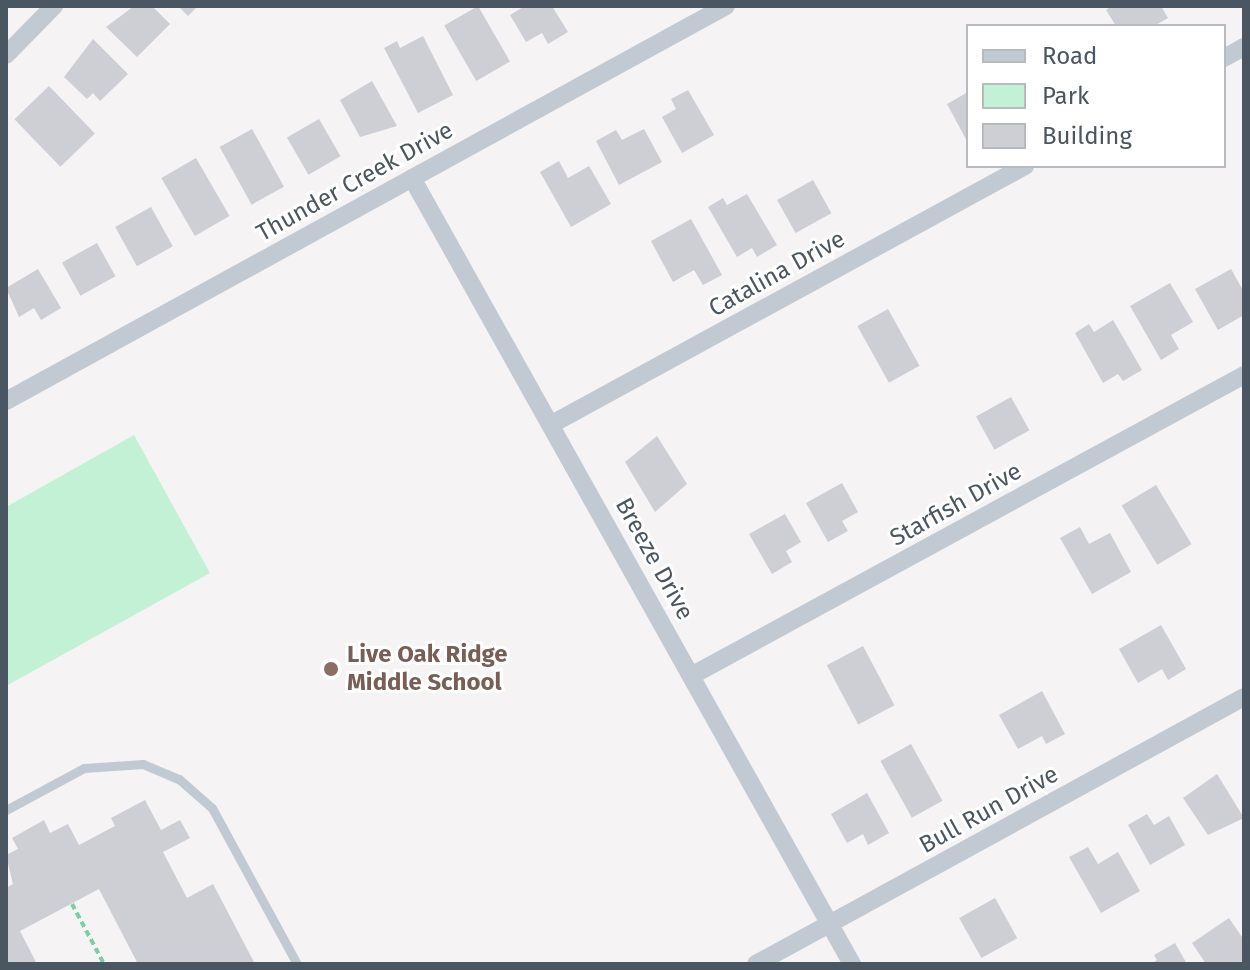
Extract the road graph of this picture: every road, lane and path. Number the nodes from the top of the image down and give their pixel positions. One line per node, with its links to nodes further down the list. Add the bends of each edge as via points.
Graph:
1 (54, 6): 4 (street)
2 (726, 6): 7 (street, Thunder Creek Drive)
3 (1244, 47): 5 (street)
4 (6, 55)
5 (1226, 57)
6 (1021, 168): 10 (street, Catalina Drive)
7 (412, 178): 9 (street, Thunder Creek Drive); 10 (street, Breeze Drive)
8 (1244, 375): 11 (street, Starfish Drive)
9 (6, 401)
10 (552, 424): 11 (street, Breeze Drive)
11 (691, 676): 15 (street, Breeze Drive)
12 (1244, 697): 15 (street, Bull Run Drive)
13 (6, 810): 17 (lane, via 84,768 143,764 179,779 212,808)
14 (72, 904): 16 (path)
15 (830, 924): 18 (street, Bull Run Drive); 19 (street, Breeze Drive)
16 (104, 964)
17 (297, 964)
18 (756, 964)
19 (852, 964)

